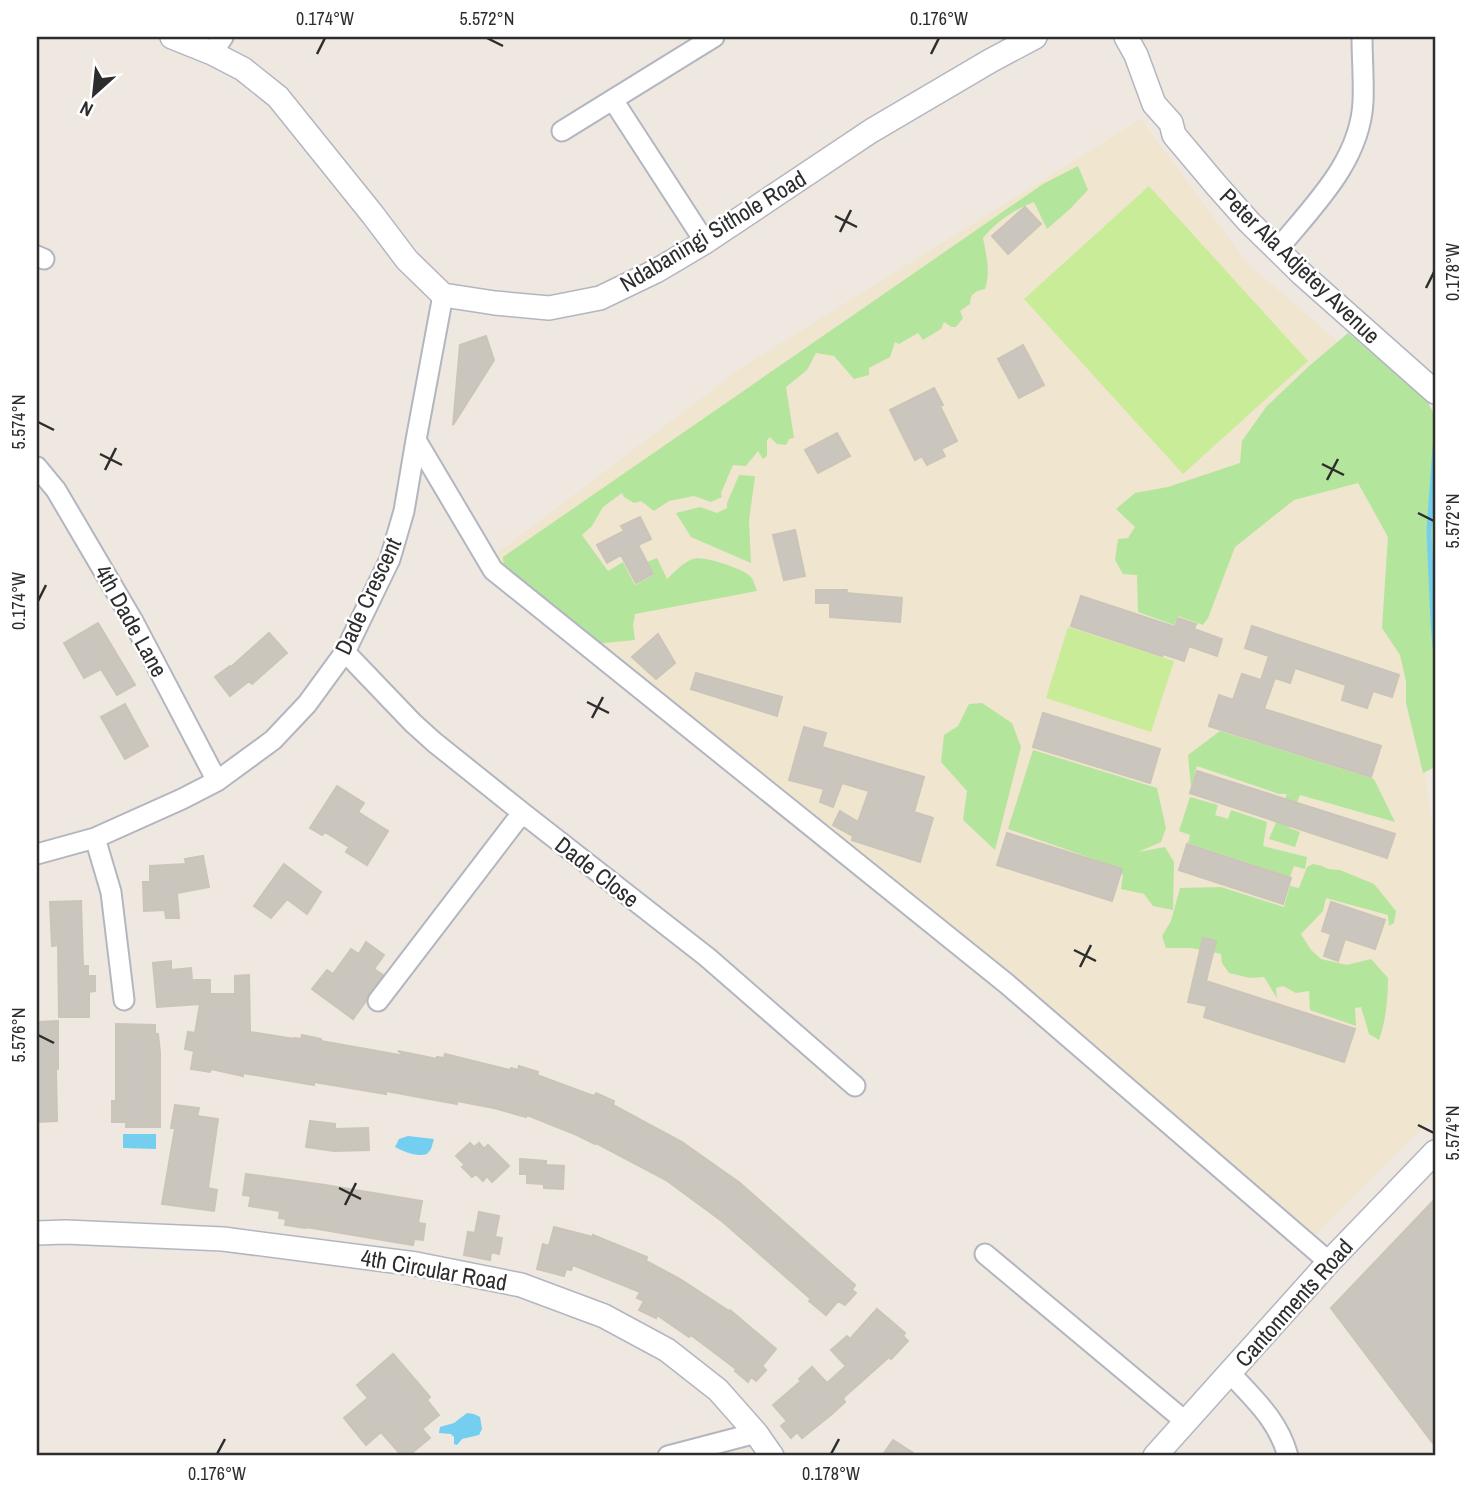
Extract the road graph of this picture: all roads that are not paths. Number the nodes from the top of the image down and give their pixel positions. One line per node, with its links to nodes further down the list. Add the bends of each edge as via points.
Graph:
1 (172, 37): 6 (street)
2 (714, 37): 7 (street)
3 (1035, 37): 9 (street, Ndabaningi Sithole Road, via 872,131)
4 (1126, 37): 10 (street, Peter Ala Adjetey Avenue, via 1154,104 1171,123 1174,135)
5 (1362, 37): 10 (street, via 1363,104 1356,138 1338,176)
6 (217, 45): 11 (street, via 278,97 407,260)
7 (613, 100): 8 (street); 9 (street)
8 (562, 131)
9 (705, 242): 11 (street, Ndabaningi Sithole Road, via 600,298 550,308)
10 (1277, 250): 12 (street, Peter Ala Adjetey Avenue)
11 (443, 295): 13 (street, Dade Crescent)
12 (1428, 386)
13 (416, 440): 15 (street, Dade Crescent, via 404,512 390,559); 26 (street, via 493,570 1007,984)
14 (37, 467): 16 (street, 4th Dade Lane, via 56,490 133,621)
15 (345, 652): 16 (street, Dade Crescent, via 307,704 273,740); 17 (street, Dade Close, via 412,723)
16 (217, 781): 18 (street, Dade Crescent)
17 (524, 814): 21 (street); 22 (street, Dade Close, via 708,957)
18 (95, 838): 19 (street, Dade Crescent); 20 (street, via 111,892)
19 (37, 854)
20 (124, 1000)
21 (378, 1001)
22 (855, 1086)
23 (1435, 1152): 26 (street, Cantonments Road)
24 (37, 1233): 29 (street, 4th Circular Road, via 223,1239 416,1264 521,1285 604,1316 667,1350 718,1390)
25 (985, 1254): 28 (street)
26 (1329, 1262): 27 (street, Cantonments Road)
27 (1230, 1373): 28 (street, Cantonments Road); 33 (street, via 1266,1411)
28 (1186, 1422): 32 (street, Cantonments Road)
29 (757, 1433): 30 (street); 31 (street, 4th Circular Road)
30 (668, 1456)
31 (772, 1456)
32 (1155, 1456)
33 (1288, 1456)

